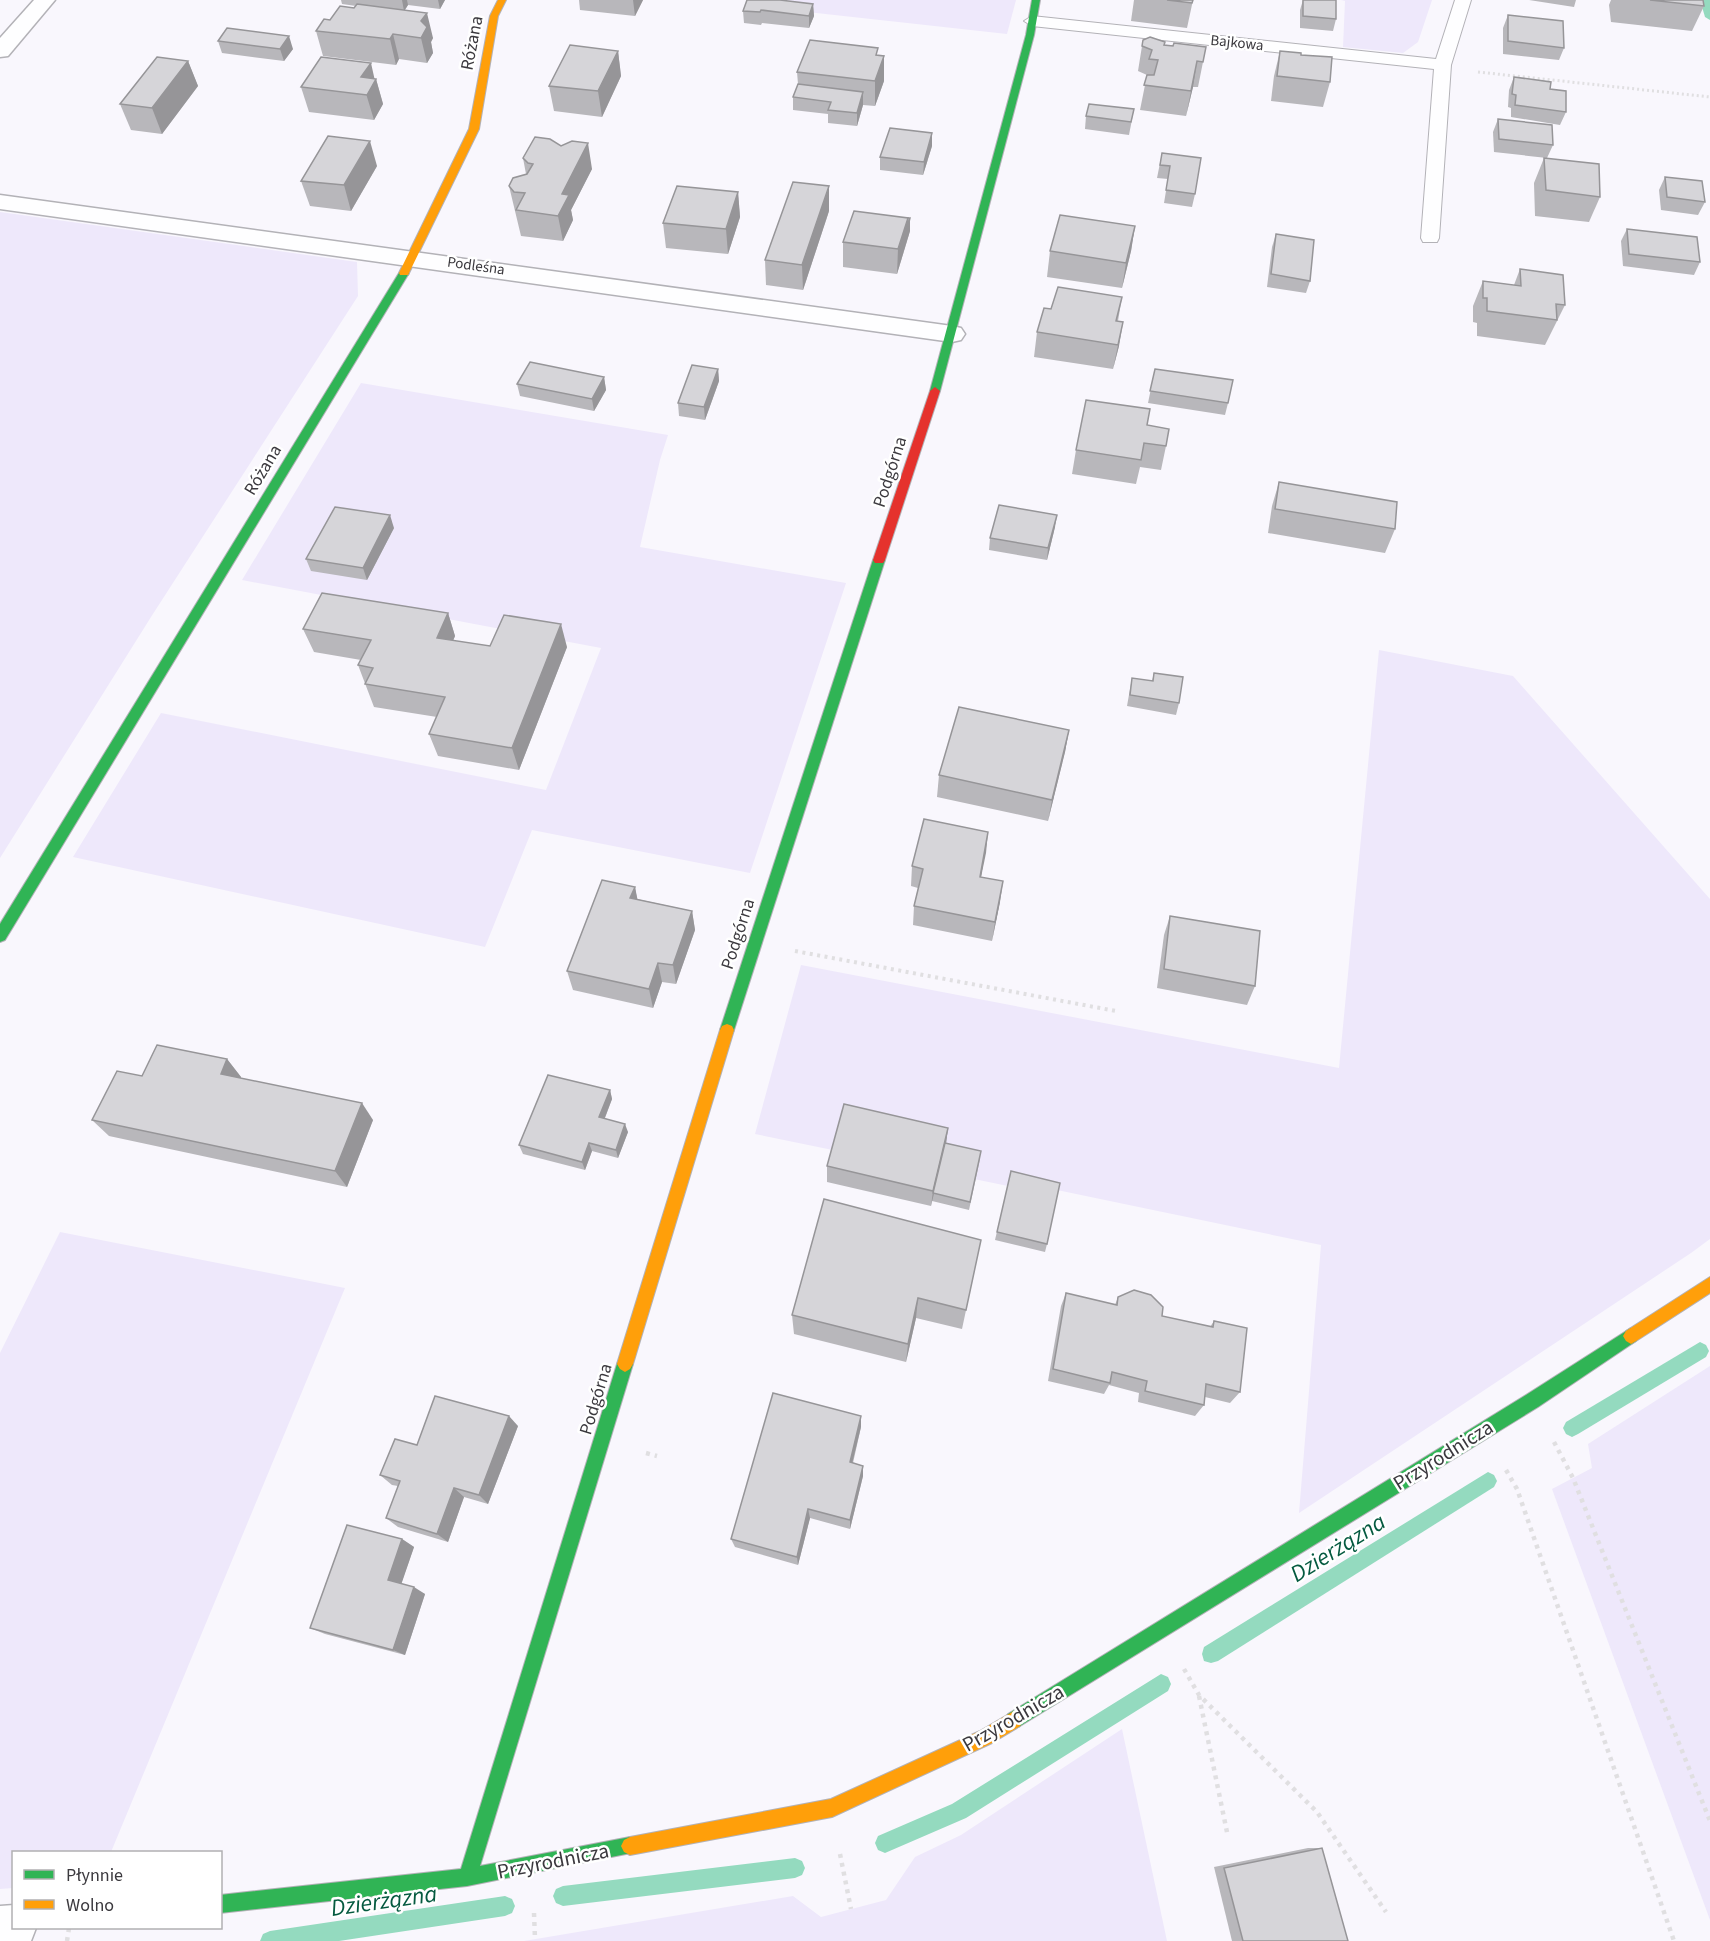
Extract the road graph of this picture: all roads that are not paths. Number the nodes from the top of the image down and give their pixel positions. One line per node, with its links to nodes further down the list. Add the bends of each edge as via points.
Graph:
1 (45, 0): 6 (street)
2 (502, 0): 10 (street, Różana, via 494,16 474,129)
3 (1036, 0): 5 (street, Podgórna)
4 (1463, 0): 7 (lane)
5 (1032, 21): 7 (lane, Bajkowa); 11 (street, Podgórna)
6 (0, 51)
7 (1443, 66): 9 (lane)
8 (0, 202): 10 (street, Podleśna)
9 (1430, 238)
10 (414, 257): 11 (street, Podleśna); 12 (street, Różana)
11 (952, 334): 14 (street, Podgórna, via 754,943)
12 (0, 936)
13 (1710, 1284): 14 (street, Przyrodnicza, via 1532,1401 986,1737 832,1808)
14 (466, 1877): 15 (street, Przyrodnicza)
15 (222, 1904)

